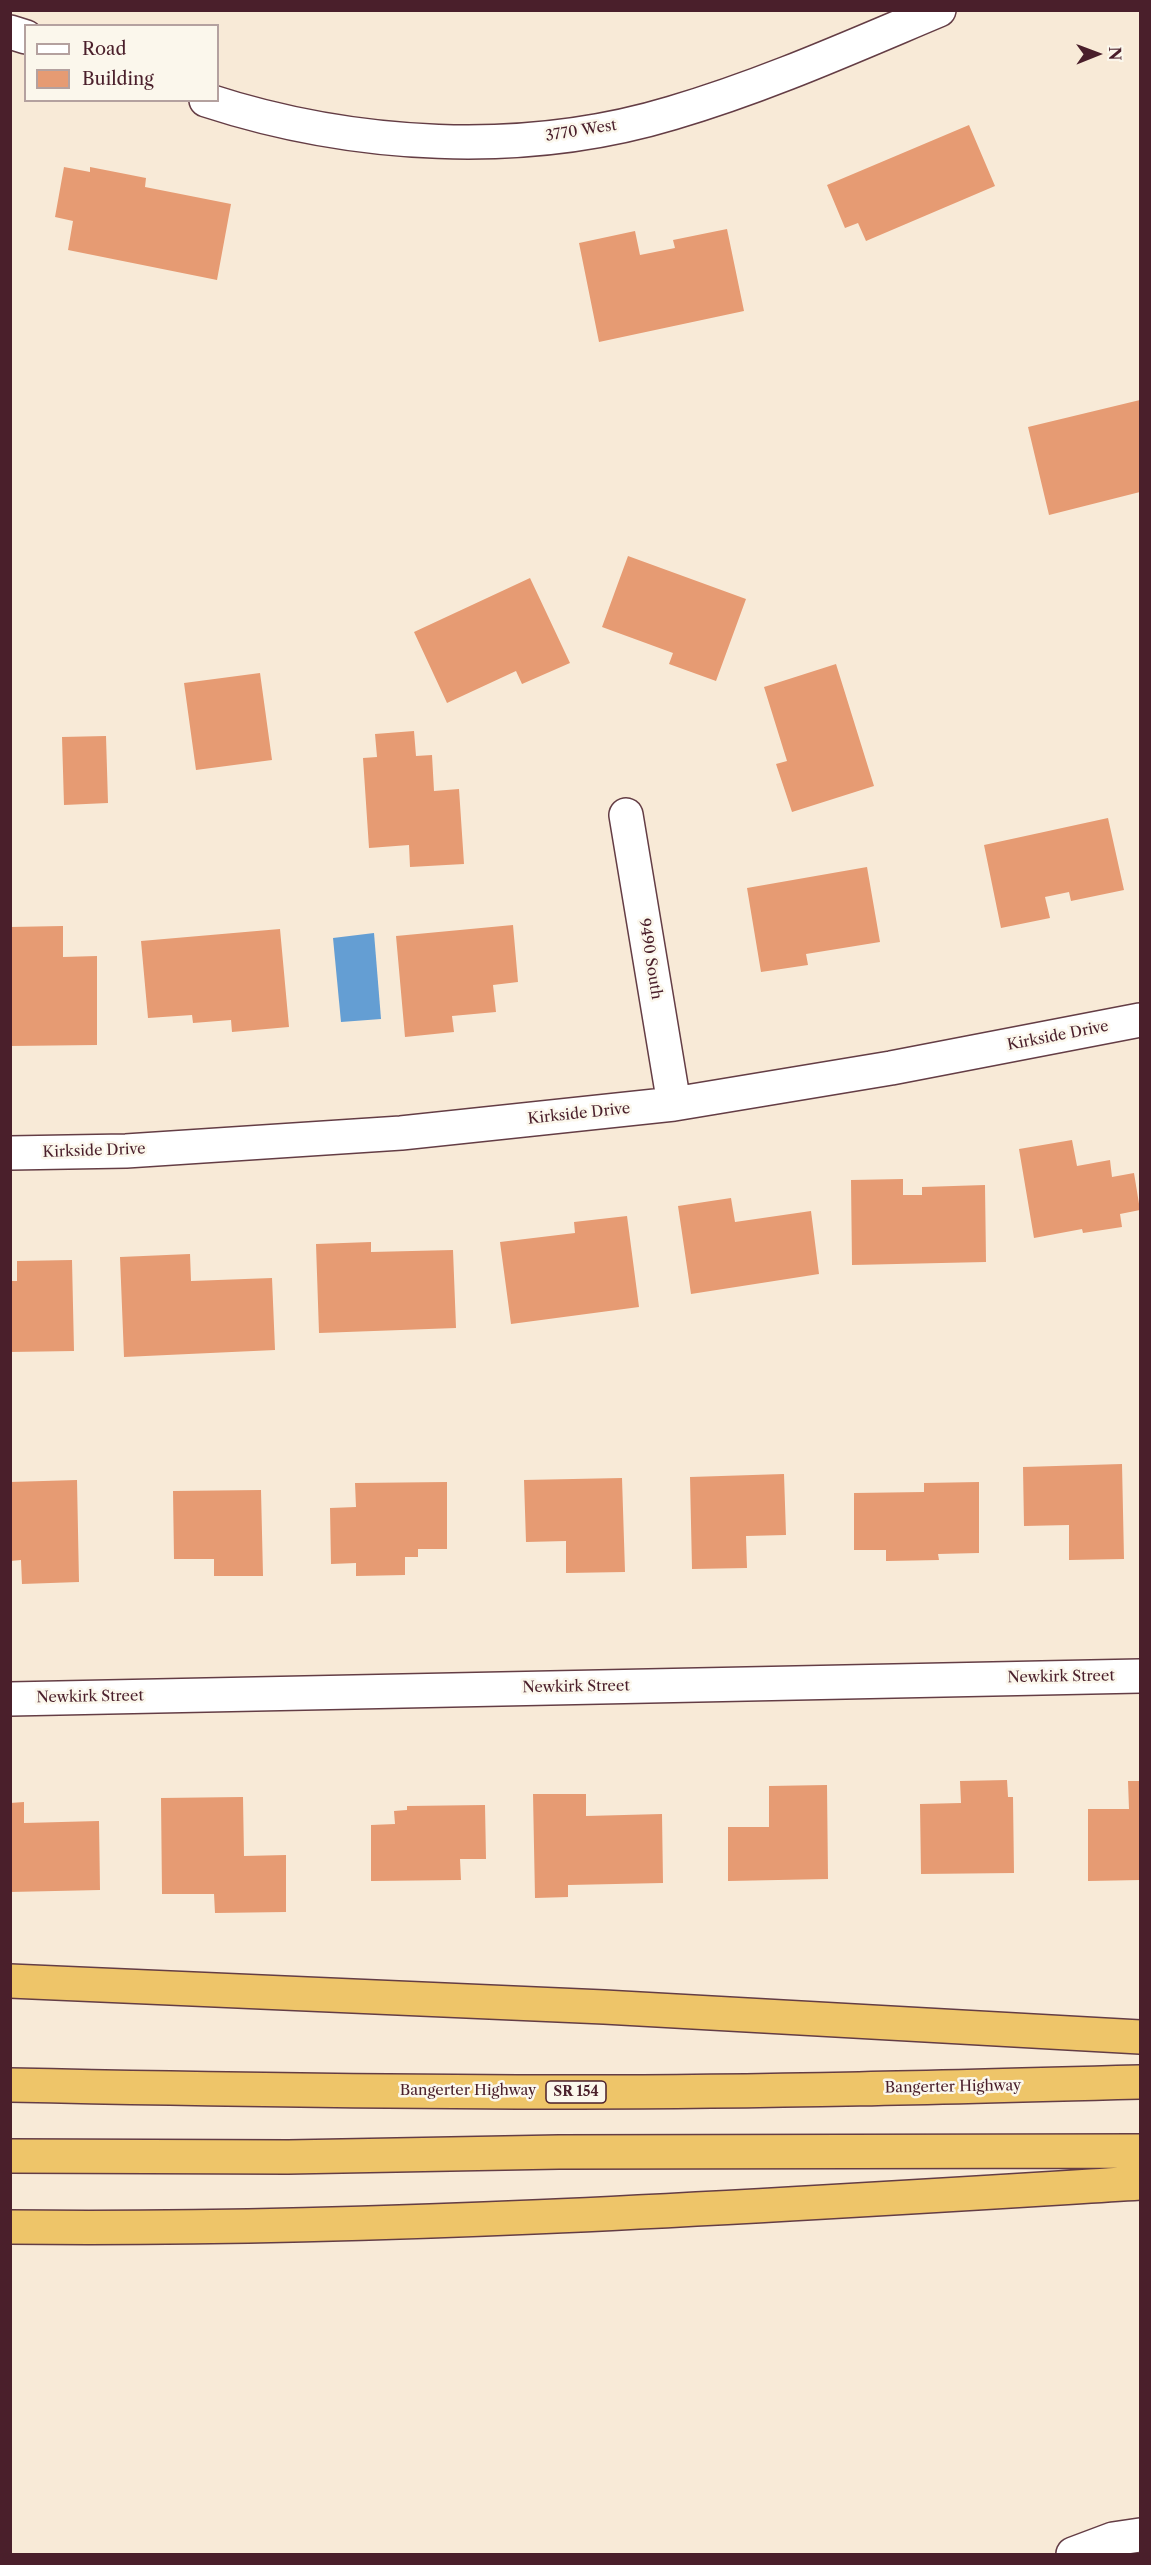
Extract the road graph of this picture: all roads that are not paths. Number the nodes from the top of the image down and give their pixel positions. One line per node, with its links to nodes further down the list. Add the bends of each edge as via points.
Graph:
1 (939, 10): 2 (street, 3770 West, via 755,86 670,114 582,133 490,142 400,139 312,128)
2 (212, 102)
3 (626, 815): 5 (street, 9490 South)
4 (1140, 1020): 5 (street, Kirkside Drive, via 891,1068)
5 (674, 1104): 6 (street, Kirkside Drive, via 401,1133 126,1151)
6 (10, 1154)
7 (1140, 1676): 8 (street, Newkirk Street)
8 (10, 1699)
9 (10, 1981): 10 (highway, via 604,2007)
10 (1140, 2037)
11 (1140, 2082): 12 (highway, Bangerter Highway / SR 154, via 591,2092)
12 (10, 2085)
13 (1140, 2151): 14 (highway)
14 (10, 2156)
15 (1140, 2183): 16 (highway, via 530,2219 309,2226)
16 (10, 2227)
17 (1140, 2535): 18 (street)
18 (1073, 2554)

